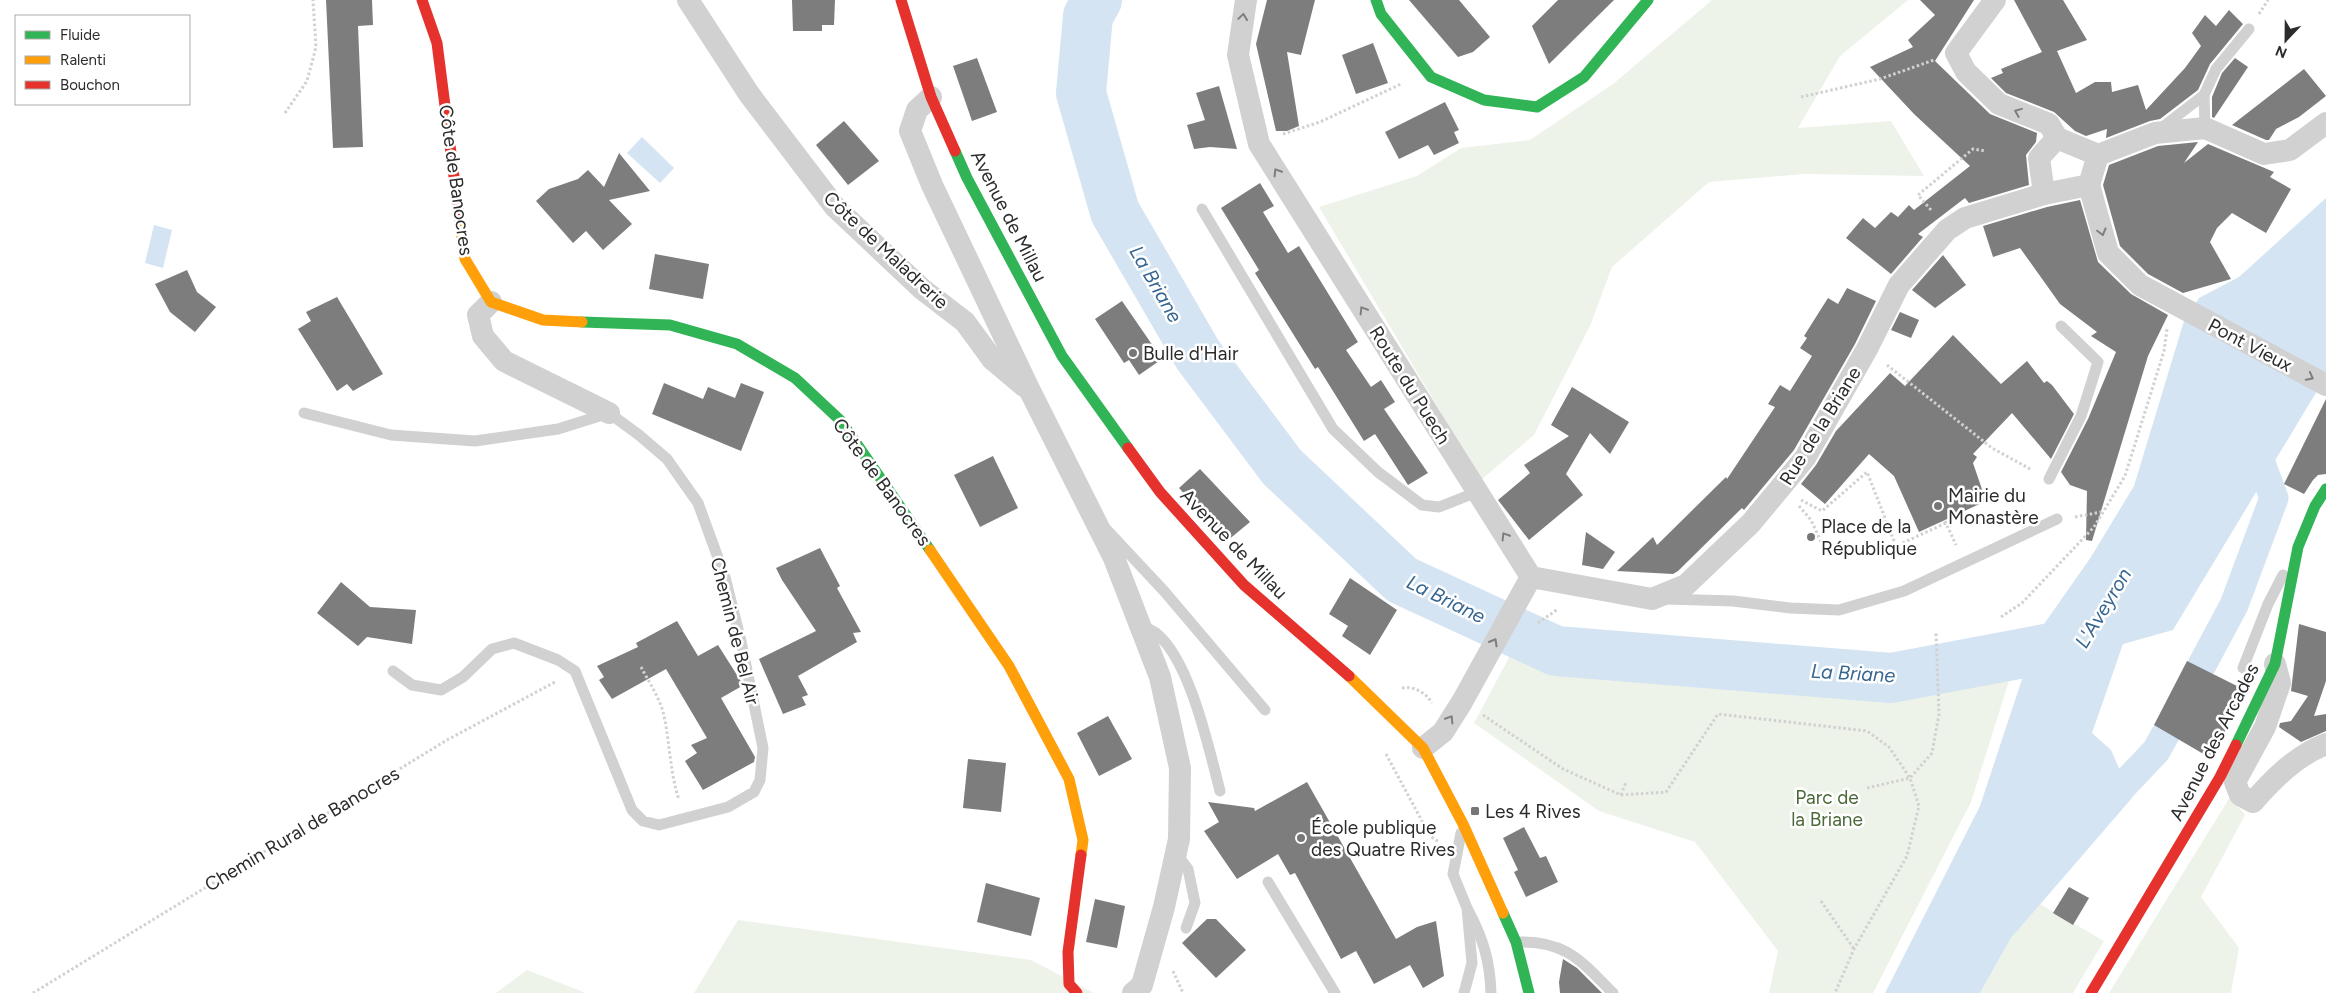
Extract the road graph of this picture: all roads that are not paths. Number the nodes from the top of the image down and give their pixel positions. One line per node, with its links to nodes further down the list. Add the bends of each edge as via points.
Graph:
1 (422, 0): 19 (street, Côte de Banocres, via 437,43 465,259)
2 (688, 0): 22 (street, Côte de Maladrerie, via 749,94 835,207 922,289 965,322 992,359)
3 (901, 0): 10 (street, Avenue de Millau)
4 (1246, 0): 27 (street, Route du Puech, one-way to 4, via 1258,142 1238,55)
5 (1376, 0): 6 (street, via 1381,14 1432,77 1484,100 1537,106 1584,77)
6 (1648, 0)
7 (1995, 0): 14 (street, one-way to 7, via 2049,124 1999,104 1966,72 1956,53)
8 (2249, 29): 9 (lane, via 2216,69)
9 (2204, 95): 12 (lane); 13 (lane)
10 (931, 97): 22 (street, via 917,110 910,131 932,185); 39 (street, Avenue de Millau, via 968,178 1062,356 1160,492 1244,585 1358,684)
11 (2326, 123): 12 (street, via 2290,150 2264,154)
12 (2204, 128): 13 (street)
13 (2155, 133): 15 (street)
14 (2057, 138): 15 (street); 17 (street, via 2039,158)
15 (2098, 155): 16 (street)
16 (2090, 185): 17 (street, Rue de la Briane); 21 (street, Pont Vieux, one-way to 21, via 2108,253 2170,315)
17 (2044, 194): 32 (street, Rue de la Briane, via 1965,218 1947,230 1899,285 1805,458 1781,489 1751,523 1686,585)
18 (1202, 209): 27 (lane, via 1333,429 1378,472 1422,505 1439,507)
19 (491, 302): 24 (street, Chemin de Bel Air, via 478,315 483,336 504,361); 47 (street, Côte de Banocres, via 543,320 670,325 737,344 795,378 841,422 1009,666 1070,779 1083,840 1068,952 1069,984)
20 (2061, 326): 25 (lane, via 2098,362 2081,416)
21 (2326, 385)
22 (1029, 390): 29 (street)
23 (304, 413): 24 (lane, via 391,435 475,440 558,429)
24 (609, 413): 36 (lane, Chemin de Bel Air, via 667,458 698,502 725,577 764,748 760,780 754,792 728,807 685,819 660,825 643,821 632,810 576,671 558,660 514,643 492,649 463,677 441,690 412,685)
25 (2049, 480)
26 (2326, 489): 30 (street, Avenue des Arcades, via 2314,506)
27 (1478, 492): 31 (street, Route du Puech, one-way to 27)
28 (2057, 519): 32 (lane, via 1904,590 1839,610)
29 (1098, 525): 33 (street); 37 (lane, via 1110,532)
30 (2298, 547): 34 (street, Avenue des Arcades); 35 (lane, via 2268,604)
31 (1527, 584): 32 (street); 39 (street, one-way to 31, via 1443,732)
32 (1652, 599)
33 (1140, 624): 40 (lane, via 1156,632 1171,650 1196,701); 42 (street, via 1160,677 1180,768)
34 (2275, 664): 38 (street, via 2280,683 2265,728 2235,782 2240,795 2253,802 2306,752); 54 (street, Avenue des Arcades, via 2220,777)
35 (2243, 668)
36 (393, 671)
37 (1265, 710)
38 (2326, 744)
39 (1423, 748): 41 (street, Avenue de Millau)
40 (1220, 791)
41 (1463, 824): 44 (lane, via 1453,874); 46 (street, Avenue de Millau)
42 (1176, 853): 45 (lane, via 1188,869 1196,903); 48 (street, via 1142,985)
43 (1268, 882): 49 (lane)
44 (1468, 908): 50 (lane, via 1472,963); 51 (lane, via 1482,934 1491,973)
45 (1186, 928)
46 (1516, 942): 52 (street, Avenue de Millau); 53 (lane, via 1538,941 1573,954)
47 (1077, 993)
48 (1134, 993)
49 (1335, 993)
50 (1464, 993)
51 (1491, 993)
52 (1529, 993)
53 (1614, 993)
54 (2091, 993)

